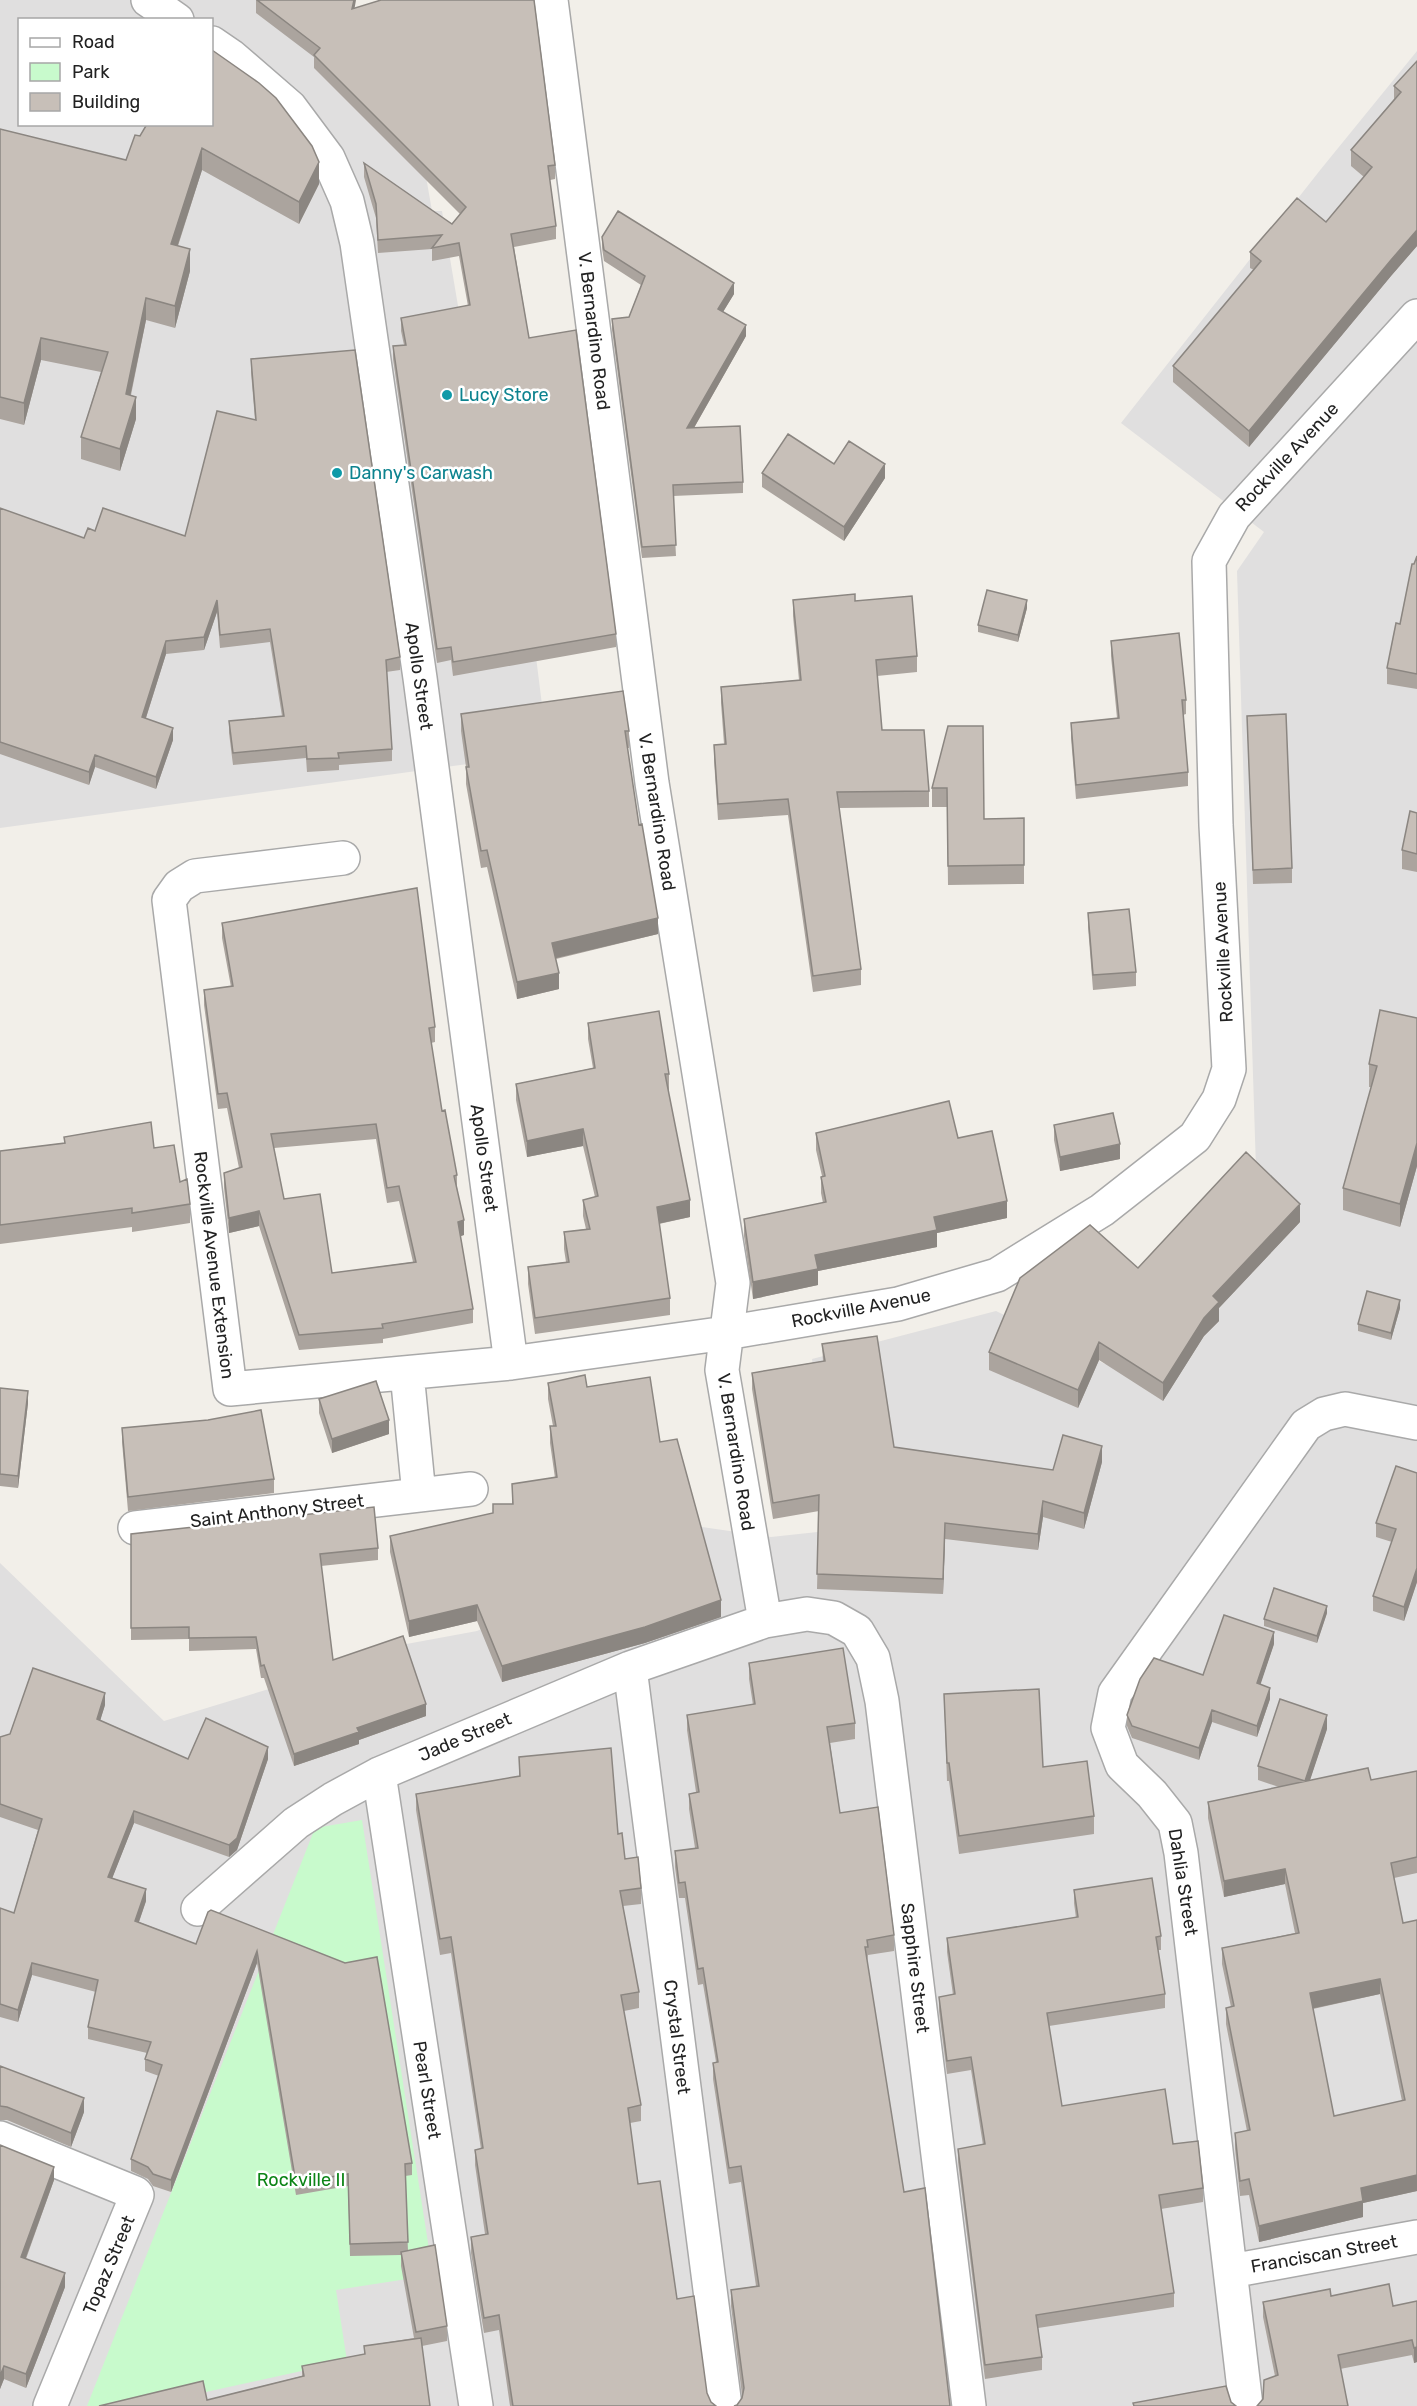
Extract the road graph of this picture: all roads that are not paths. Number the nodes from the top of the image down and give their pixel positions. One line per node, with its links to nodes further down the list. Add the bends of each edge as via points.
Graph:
1 (148, 0): 3 (street)
2 (551, 0): 7 (street, V. Bernardino Road, via 652,783 733,1283)
3 (174, 18)
4 (213, 44): 8 (street, Apollo Street, via 290,107 328,158 347,201 357,243)
5 (1417, 316): 7 (street, Rockville Avenue, via 1234,516 1209,561 1216,825 1229,1068 1219,1099 1196,1137 1102,1210 997,1275 898,1305)
6 (343, 858): 9 (street, Rockville Avenue Extension, via 195,876 179,886 169,900 209,1227 230,1389)
7 (726, 1333): 8 (street, Rockville Avenue Extension); 14 (street, V. Bernardino Road, via 722,1370)
8 (512, 1363): 9 (street, Rockville Avenue Extension)
9 (407, 1373): 12 (street)
10 (1417, 1423): 20 (street, Dahlia Street, via 1345,1409 1324,1414 1306,1425 1115,1694 1108,1728 1122,1765 1175,1823)
11 (471, 1489): 12 (street, Saint Anthony Street)
12 (419, 1495): 13 (street, Saint Anthony Street)
13 (135, 1528)
14 (765, 1621): 15 (street, Jade Street); 24 (street, Sapphire Street, via 807,1614 834,1618 857,1631 873,1658 882,1701)
15 (630, 1668): 16 (street, Jade Street); 23 (street, Crystal Street)
16 (379, 1774): 17 (street, Jade Street, via 296,1823); 22 (street, Pearl Street)
17 (198, 1909)
18 (0, 2138): 21 (street, Topaz Street, via 136,2195)
19 (1417, 2237): 20 (street, Franciscan Street)
20 (1231, 2271): 25 (street, Dahlia Street)
21 (50, 2406)
22 (476, 2406)
23 (725, 2406)
24 (969, 2406)
25 (1246, 2406)

